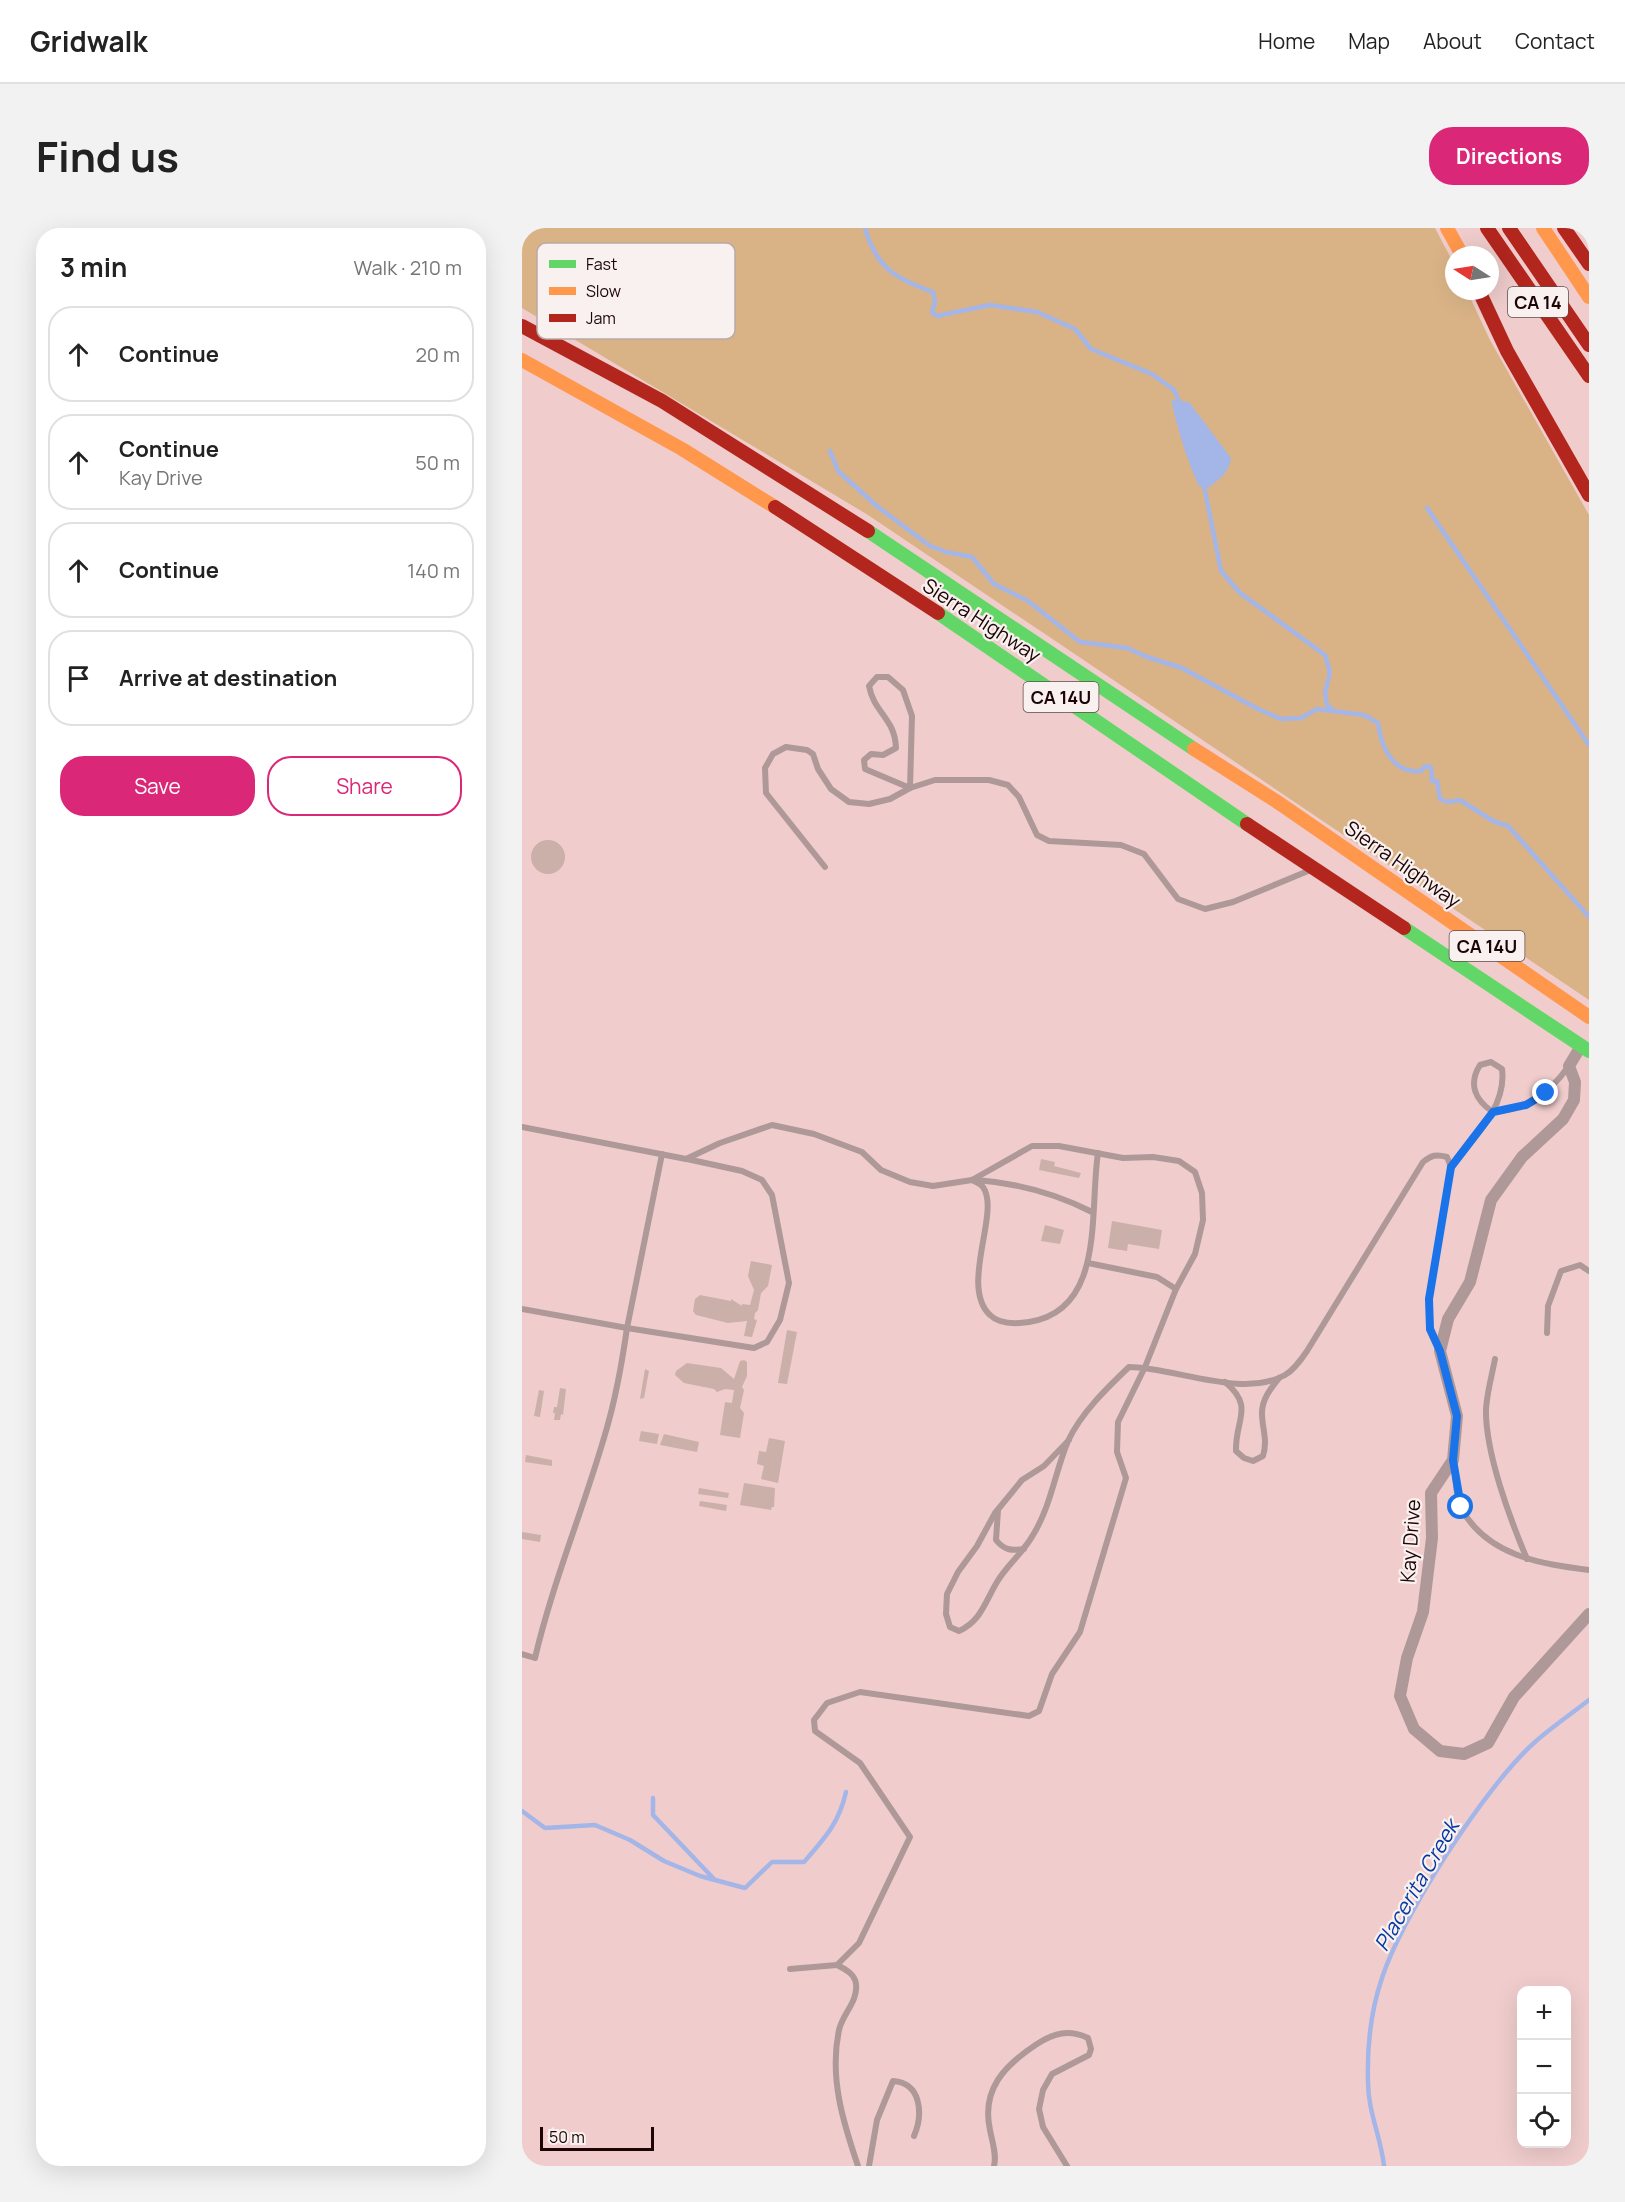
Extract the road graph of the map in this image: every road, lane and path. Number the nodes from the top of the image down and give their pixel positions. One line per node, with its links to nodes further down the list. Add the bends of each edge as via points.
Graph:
1 (1447, 228): 6 (main road)
2 (1487, 228): 15 (main road, CA 14)
3 (1509, 228): 13 (main road)
4 (1543, 228): 8 (main road)
5 (1564, 228): 7 (main road)
6 (1457, 246)
7 (1589, 264)
8 (1589, 297)
9 (1483, 300): 16 (main road, via 1507,351)
10 (522, 326): 11 (main road, Sierra Highway / CA 14U)
11 (537, 334)
12 (546, 339): 18 (main road, Sierra Highway / CA 14U, via 732,443)
13 (1589, 345)
14 (522, 360): 18 (main road, Sierra Highway / CA 14U, via 673,443 1020,667)
15 (1589, 376)
16 (1589, 495)
17 (910, 788): 17 (lane, via 912,716 903,690 888,676 877,677 869,686 872,700 896,733 896,748 871,754 864,760 865,769); 18 (lane, via 936,780 989,780 1008,785 1019,797 1037,835 1049,841 1121,845 1144,854 1178,899 1205,909 1233,902); 19 (lane, via 869,804 849,802 831,789 813,754 807,750 786,747 773,754 765,768 766,793)
18 (1325, 855): 20 (main road, Sierra Highway / CA 14U); 21 (main road, Sierra Highway / CA 14U)
19 (825, 867)
20 (1589, 1017)
21 (1585, 1048): 22 (street)
22 (1569, 1066): 23 (lane, via 1556,1084 1538,1098 1526,1105); 37 (street, Kay Drive, via 1575,1082 1574,1100 1563,1119 1522,1156 1491,1200 1470,1282 1448,1319)
23 (1493, 1112): 23 (lane, via 1504,1084 1502,1069 1491,1062 1480,1065 1473,1085 1484,1106); 28 (lane)
24 (522, 1127): 26 (lane)
25 (1098, 1153): 29 (lane, via 1032,1146); 30 (lane); 33 (lane, via 1179,1161 1195,1172 1202,1193 1203,1220 1195,1254)
26 (662, 1154): 27 (lane); 35 (lane)
27 (686, 1159): 29 (lane, via 772,1125 814,1134 862,1152 881,1170 910,1182 933,1186); 35 (lane, via 742,1171 762,1180 772,1195 789,1282 780,1320 767,1342 754,1348)
28 (1451, 1167): 37 (lane, via 1429,1299 1430,1329); 40 (lane, via 1447,1157 1440,1155 1432,1155 1423,1162 1307,1352)
29 (972, 1180): 30 (lane, via 997,1181 1059,1195); 31 (lane, via 983,1186 988,1198 978,1271 988,1314 1015,1324 1050,1316 1065,1307 1080,1288)
30 (1092, 1212): 31 (lane)
31 (1088, 1263): 33 (lane, via 1157,1277)
32 (1589, 1271): 36 (lane, via 1580,1265 1561,1271 1548,1306)
33 (1176, 1290): 39 (lane)
34 (522, 1308): 35 (lane)
35 (627, 1328): 49 (lane, via 606,1432 547,1603 535,1658)
36 (1547, 1333)
37 (1440, 1351): 43 (street, Kay Drive, via 1457,1416)
38 (1495, 1359): 46 (lane, via 1486,1409 1492,1449)
39 (1145, 1367): 41 (lane); 42 (lane, via 1129,1367 1100,1394); 50 (lane, via 1118,1422 1117,1452 1126,1478 1080,1632 1052,1674 1039,1712 1029,1716 860,1692 827,1703 814,1720 815,1731 860,1763 910,1837 859,1943)
40 (1279, 1377): 41 (lane, via 1263,1382); 41 (lane, via 1268,1392 1262,1412 1267,1443 1263,1456 1253,1461 1236,1451 1244,1410 1242,1400)
41 (1225, 1382)
42 (1068, 1440): 44 (lane, via 1044,1466 1022,1480); 45 (lane, via 1052,1495)
43 (1453, 1460): 46 (lane, via 1461,1507 1482,1532 1509,1553); 48 (street, Kay Drive, via 1431,1493 1432,1538 1423,1612 1407,1658 1400,1696 1414,1729 1440,1751 1464,1754 1488,1743 1514,1697)
44 (999, 1508): 45 (lane, via 996,1540 1002,1548); 45 (lane, via 947,1594 950,1627 959,1631 971,1626 1006,1569)
45 (1024, 1549)
46 (1527, 1559): 47 (lane)
47 (1589, 1570)
48 (1589, 1614)
49 (522, 1654)
50 (837, 1965): 51 (lane); 53 (lane, via 856,1982 855,1998 840,2026 836,2066 838,2098)
51 (790, 1969)
52 (914, 2136): 54 (lane, via 920,2122 915,2092 893,2081 877,2120)
53 (858, 2166)
54 (870, 2166)
55 (994, 2166): 56 (lane, via 987,2120 992,2088 1014,2059 1047,2037 1066,2032 1088,2038 1089,2055 1052,2074 1039,2109 1043,2127)
56 (1067, 2166)

